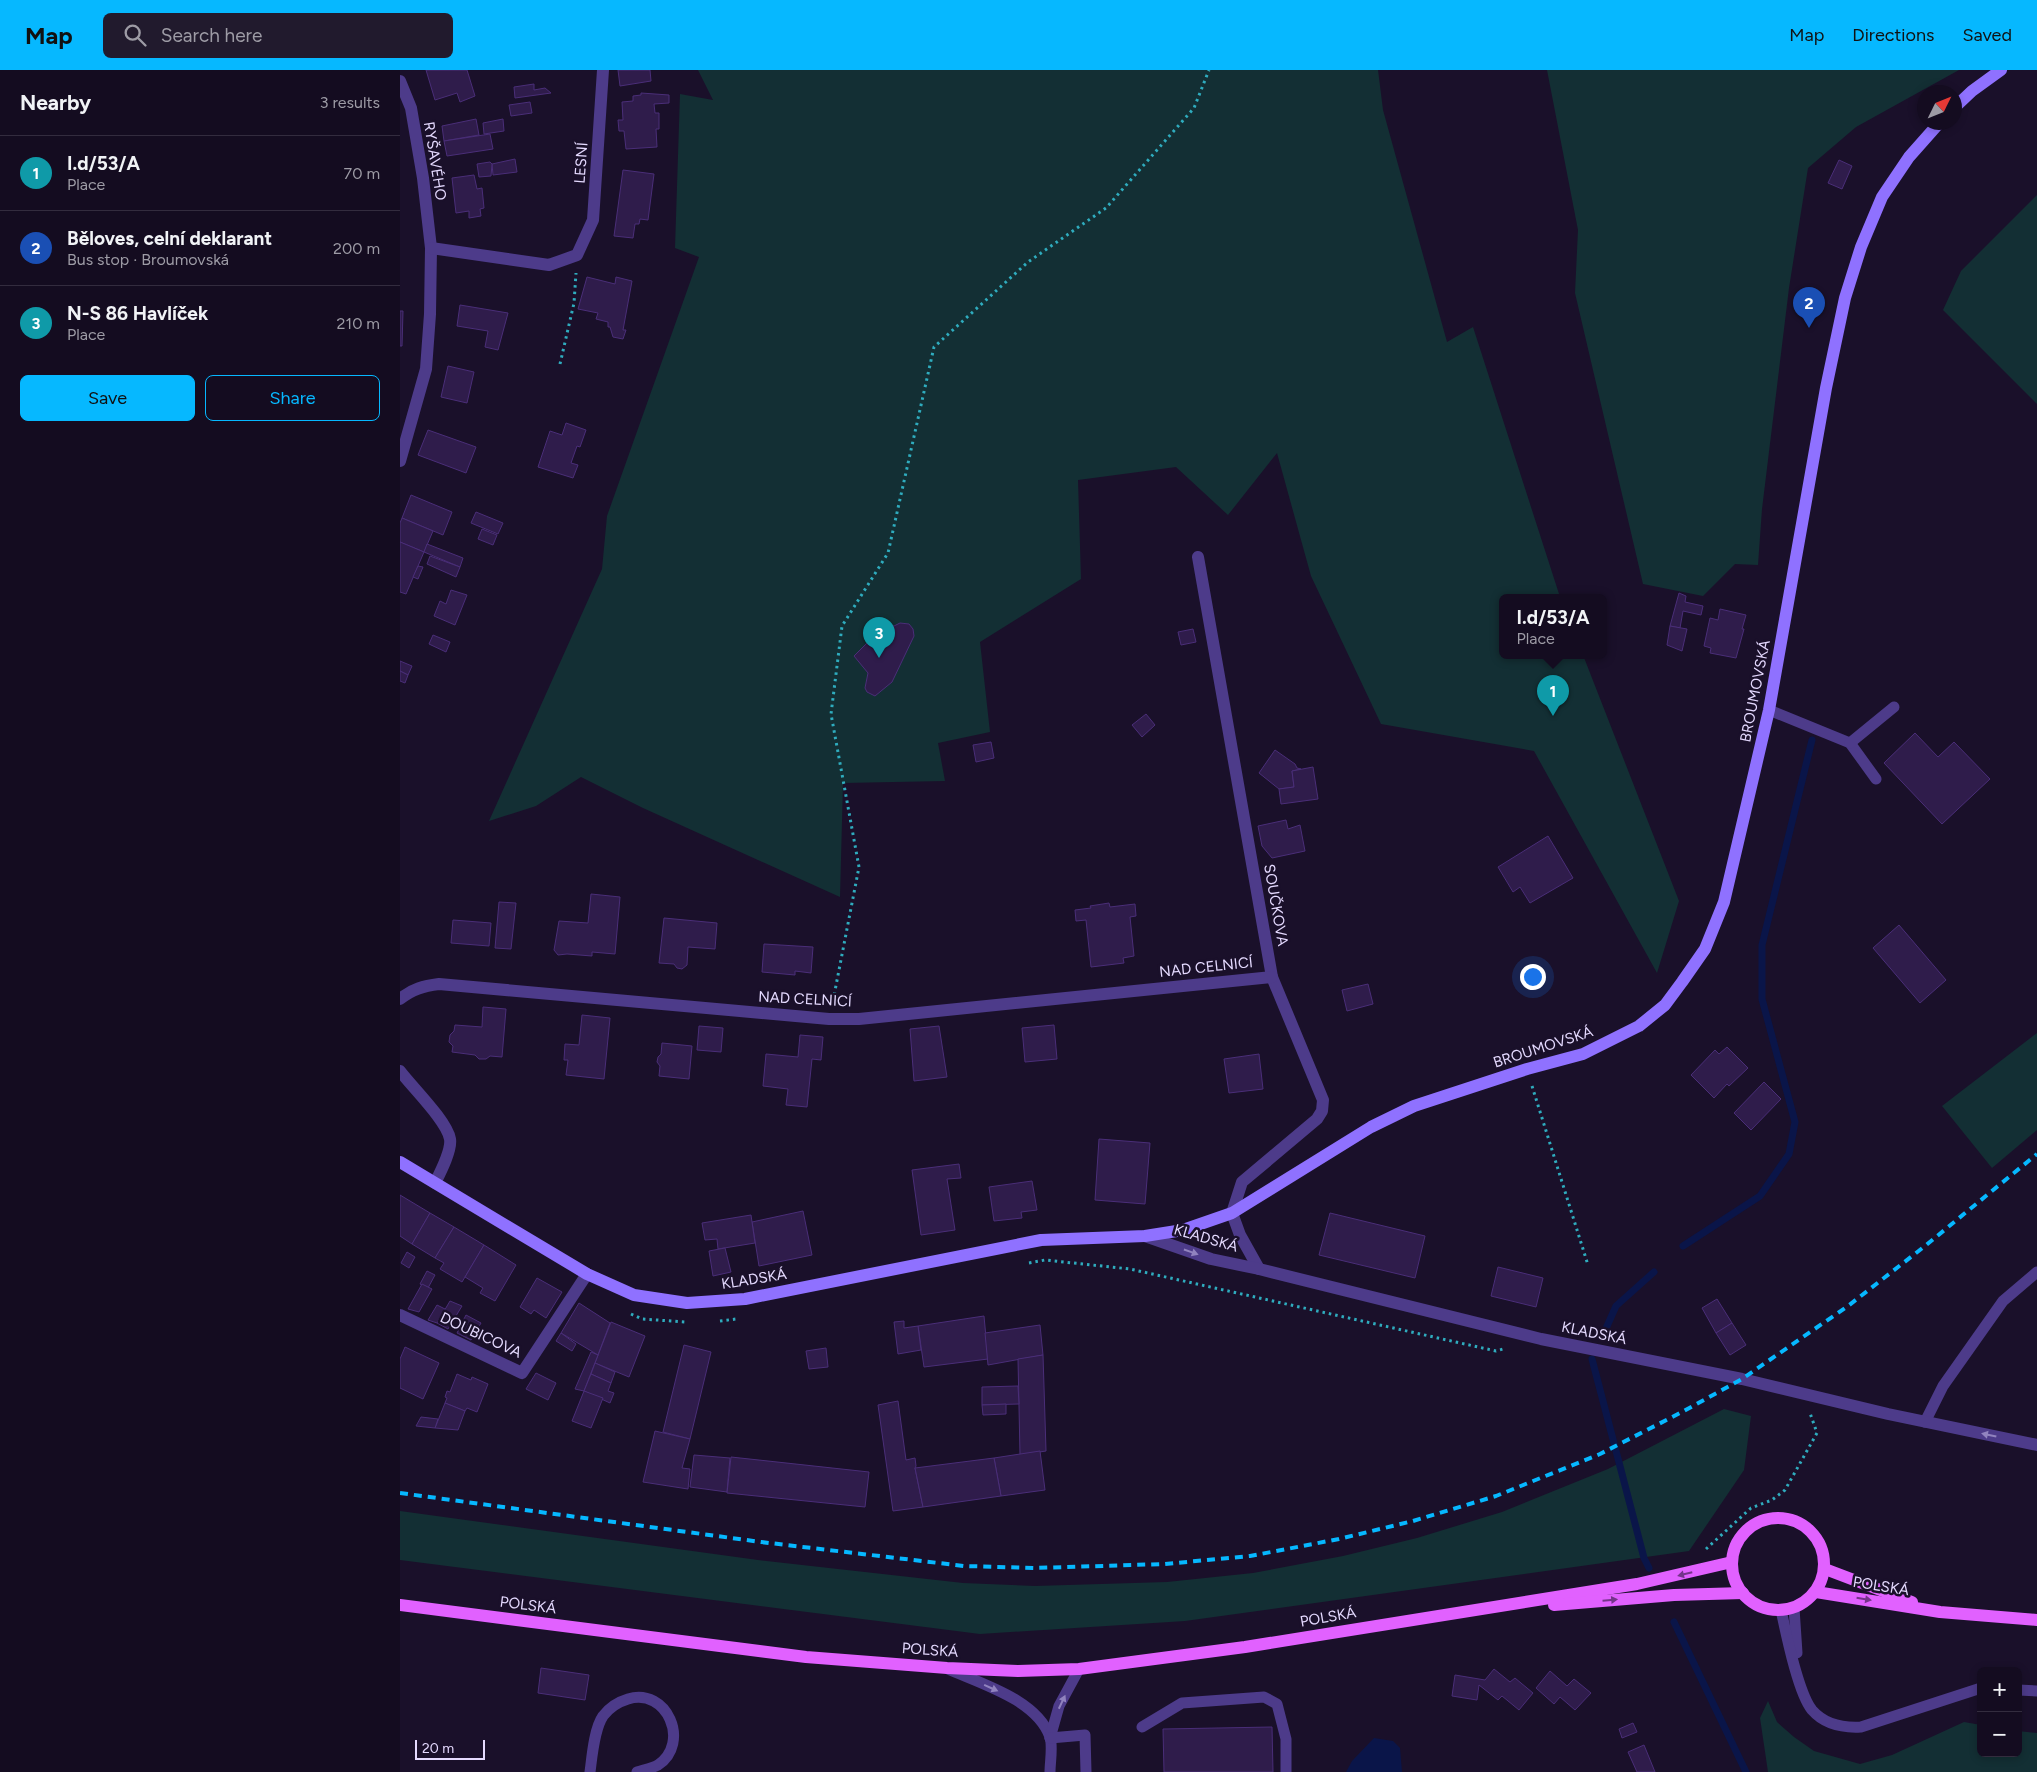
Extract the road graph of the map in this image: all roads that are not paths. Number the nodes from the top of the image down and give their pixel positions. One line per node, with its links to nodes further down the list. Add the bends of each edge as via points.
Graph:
1 (603, 70): 6 (street, LESNÍ, via 593,220 577,255 549,265)
2 (2000, 70): 4 (main road)
3 (400, 81): 6 (street, RYŠAVÉHO, via 412,117)
4 (1962, 100)
5 (1933, 130): 10 (main road, BROUMOVSKÁ, via 1908,157 1882,198 1861,247 1845,298)
6 (431, 248): 7 (street, RYŠAVÉHO, via 426,369)
7 (400, 461)
8 (1198, 557): 13 (street, SOUČKOVA)
9 (1894, 707): 11 (lane)
10 (1769, 710): 11 (lane); 16 (main road, BROUMOVSKÁ, via 1724,902 1705,949 1665,1005 1639,1026 1583,1054)
11 (1850, 743): 12 (lane)
12 (1876, 779)
13 (1272, 977): 14 (street, NAD CELNICÍ, via 859,1019 439,984 423,986); 19 (street, SOUČKOVA, via 1323,1100 1322,1111 1317,1119 1242,1182)
14 (400, 999)
15 (400, 1071): 18 (street, via 442,1121 450,1140)
16 (1414, 1106): 19 (main road, KLADSKÁ, via 1371,1127)
17 (400, 1162): 18 (main road, KLADSKÁ)
18 (435, 1183): 23 (main road, KLADSKÁ)
19 (1232, 1213): 20 (main road, KLADSKÁ, via 1184,1230); 21 (street, KLADSKÁ)
20 (1145, 1236): 21 (street, KLADSKÁ, one-way to 21, via 1211,1259); 23 (main road, KLADSKÁ, via 1041,1240 744,1299 687,1303 634,1295)
21 (1259, 1269): 25 (street, KLADSKÁ, via 1541,1339 1742,1379)
22 (2037, 1272): 25 (lane, via 2003,1301 1943,1386)
23 (586, 1274): 24 (street, DOUBICOVA, via 522,1373)
24 (400, 1315)
25 (1925, 1422): 26 (street, KLADSKÁ, one-way to 25)
26 (2037, 1445)
27 (1732, 1562): 28 (main road, via 1734,1551 1746,1530 1766,1519 1778,1517 1800,1522 1817,1537); 30 (main road, via 1735,1579); 34 (main road, POLSKÁ, one-way to 34, via 1637,1584)
28 (1825, 1569): 29 (main road); 35 (main road, POLSKÁ)
29 (1816, 1592): 32 (main road); 35 (main road, POLSKÁ, one-way to 35)
30 (1743, 1593): 33 (main road, via 1760,1606); 34 (main road, POLSKÁ, one-way to 30, via 1674,1595)
31 (400, 1605): 37 (main road, POLSKÁ, via 806,1657)
32 (1794, 1608): 33 (main road); 39 (lane)
33 (1781, 1610): 39 (lane)
34 (1456, 1612): 38 (main road, POLSKÁ, via 1245,1647)
35 (1940, 1612): 36 (main road, POLSKÁ)
36 (2037, 1620)
37 (947, 1668): 38 (main road, POLSKÁ); 44 (lane, one-way to 44, via 1027,1706 1040,1718)
38 (1079, 1669): 44 (lane, one-way to 38, via 1059,1706)
39 (1801, 1687): 40 (lane, via 1812,1710 1826,1722 1845,1728 1861,1727)
40 (1977, 1689)
41 (2022, 1690): 42 (lane)
42 (2037, 1691)
43 (1142, 1727): 49 (lane, via 1182,1703 1264,1697 1277,1704 1286,1739)
44 (1050, 1738): 47 (lane); 48 (lane, via 1085,1735)
45 (590, 1772): 46 (lane, via 602,1717 617,1703 638,1696 657,1702 669,1715 674,1734 670,1752 658,1765)
46 (636, 1772)
47 (1050, 1772)
48 (1086, 1772)
49 (1286, 1772)

